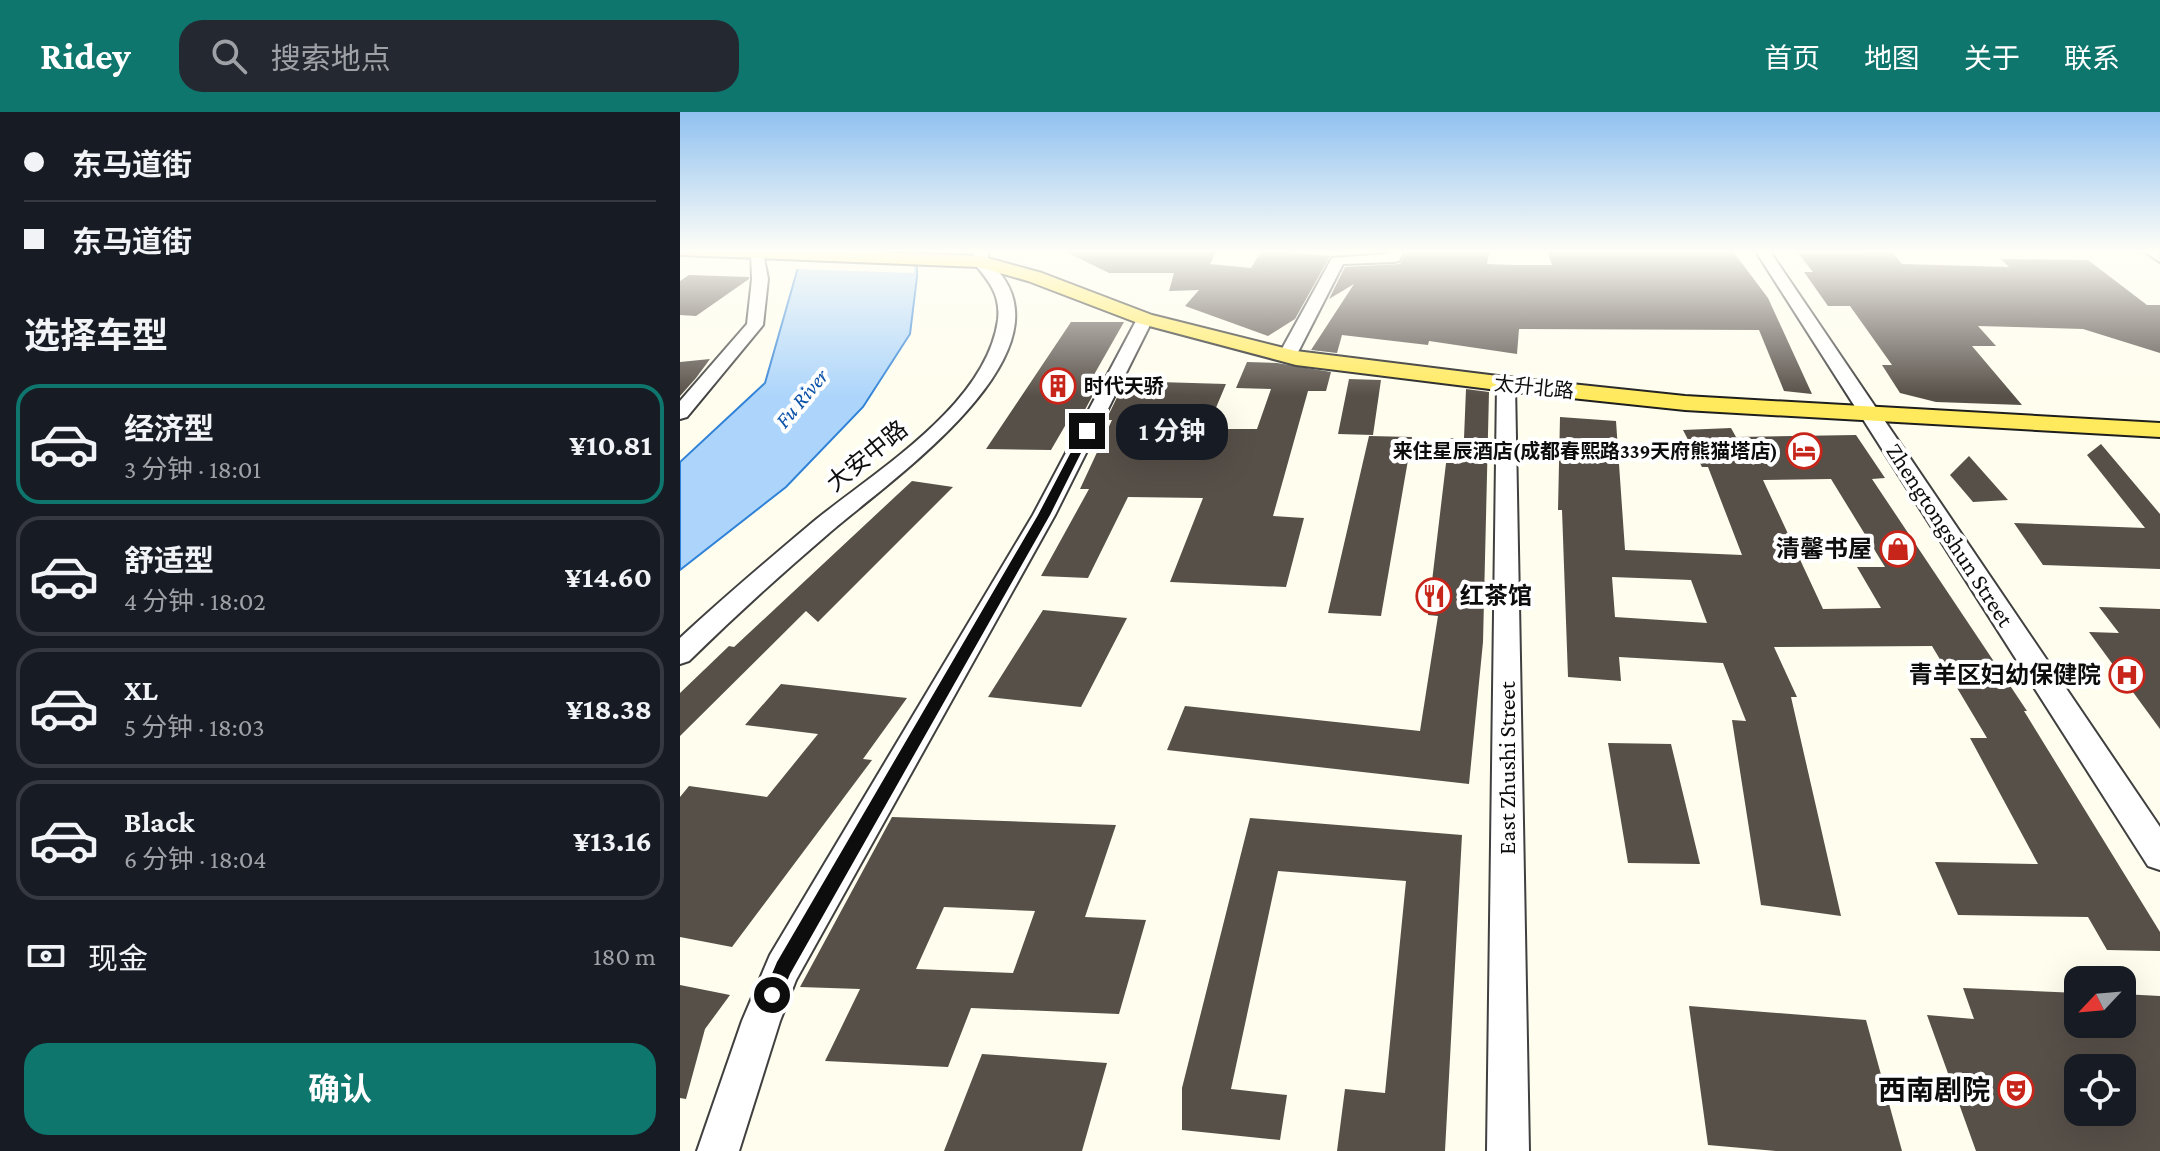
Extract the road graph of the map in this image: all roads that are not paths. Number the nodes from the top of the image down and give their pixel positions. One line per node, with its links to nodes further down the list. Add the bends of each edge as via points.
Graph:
1 (758, 298): 9 (street, via 755,325)
2 (1004, 298): 12 (street, 大安中路, via 1003,337 979,388 931,438 788,555)
3 (1091, 298): 6 (main road, 太升北路)
4 (1317, 298): 7 (street)
5 (1794, 298): 10 (street, Zhengtongshun Street)
6 (1145, 319): 7 (main road, 太升北路); 14 (street, via 1044,515 783,968)
7 (1287, 356): 8 (main road, 太升北路)
8 (1506, 384): 10 (main road, 太升北路); 15 (street, East Zhushi Street)
9 (680, 413)
10 (1872, 416): 11 (main road, 太升北路); 13 (street, Zhengtongshun Street)
11 (2160, 430)
12 (680, 654)
13 (2160, 855)
14 (718, 1151)
15 (1508, 1151)

